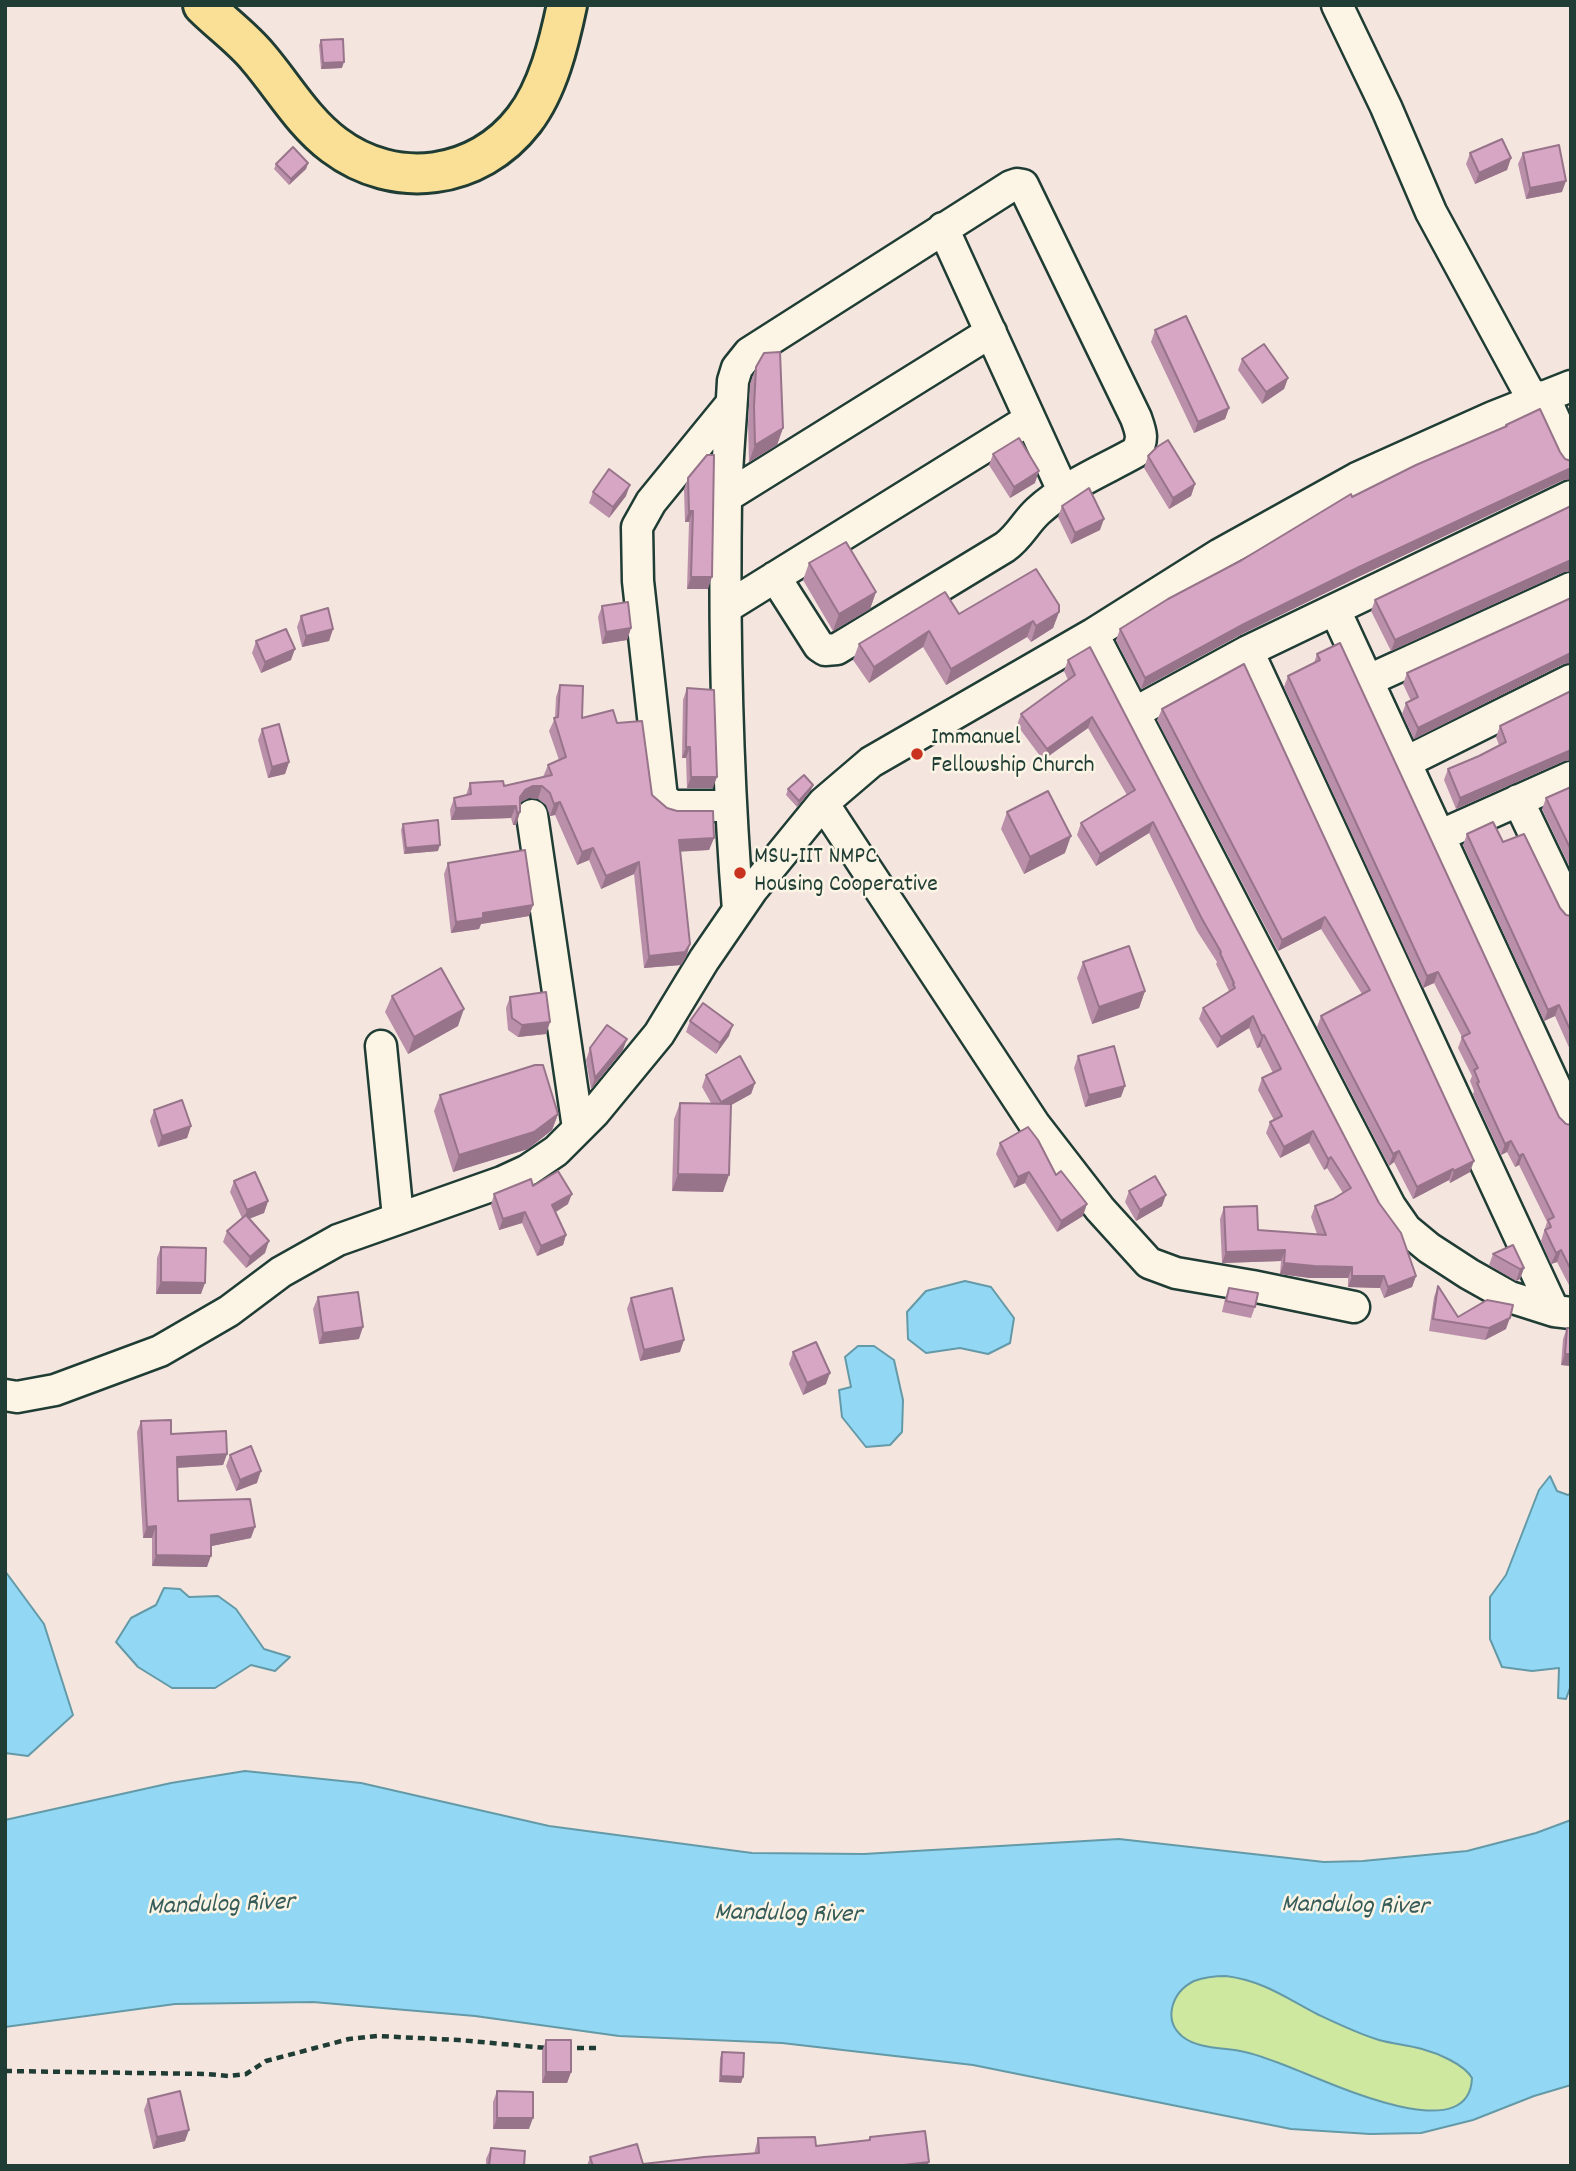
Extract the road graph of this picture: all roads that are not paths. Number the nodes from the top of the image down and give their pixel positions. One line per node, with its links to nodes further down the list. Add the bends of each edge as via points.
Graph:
1 (203, 5): 2 (main road, via 256,55 301,114 334,145 365,164 418,175 453,169 505,142 526,118 548,76)
2 (567, 5)
3 (1337, 5): 6 (street, via 1431,212)
4 (943, 228): 5 (street); 7 (street, via 749,353 737,368); 10 (street, via 1011,186 1023,185 1136,418 1142,434 1136,452)
5 (991, 332): 8 (street); 12 (street)
6 (1549, 394): 9 (street); 17 (street, via 1357,478 1220,554)
7 (731, 404): 12 (street); 26 (street, via 651,502 636,535 662,798 673,806)
8 (1030, 419): 10 (street); 13 (street)
9 (1571, 456)
10 (1064, 493): 13 (street, via 1039,510 1011,543 837,649 819,646)
11 (1571, 496): 16 (street)
12 (726, 497): 15 (street)
13 (775, 577): 15 (street)
14 (1571, 588): 19 (street)
15 (727, 607): 26 (street)
16 (1335, 610): 18 (street); 19 (street)
17 (1093, 634): 21 (street); 25 (street, via 872,762)
18 (1248, 651): 21 (street); 36 (street)
19 (1369, 680): 22 (street)
20 (1571, 680): 22 (street)
21 (1135, 713): 36 (street, via 1406,1229 1510,1297)
22 (1406, 762): 28 (street)
23 (1571, 776): 24 (street)
24 (1518, 800): 28 (street); 30 (street)
25 (823, 803): 29 (street); 35 (street, via 1035,1125 1149,1263 1176,1273)
26 (730, 806): 29 (street)
27 (532, 815): 33 (street)
28 (1439, 836): 32 (street)
29 (738, 910): 33 (street, via 659,1034)
30 (1571, 911)
31 (382, 1046): 34 (street)
32 (1571, 1121)
33 (578, 1128): 34 (street, via 528,1170)
34 (398, 1217): 37 (street, via 338,1240 281,1272 229,1311 160,1351 55,1390)
35 (1354, 1307)
36 (1563, 1312)
37 (5, 1395)

